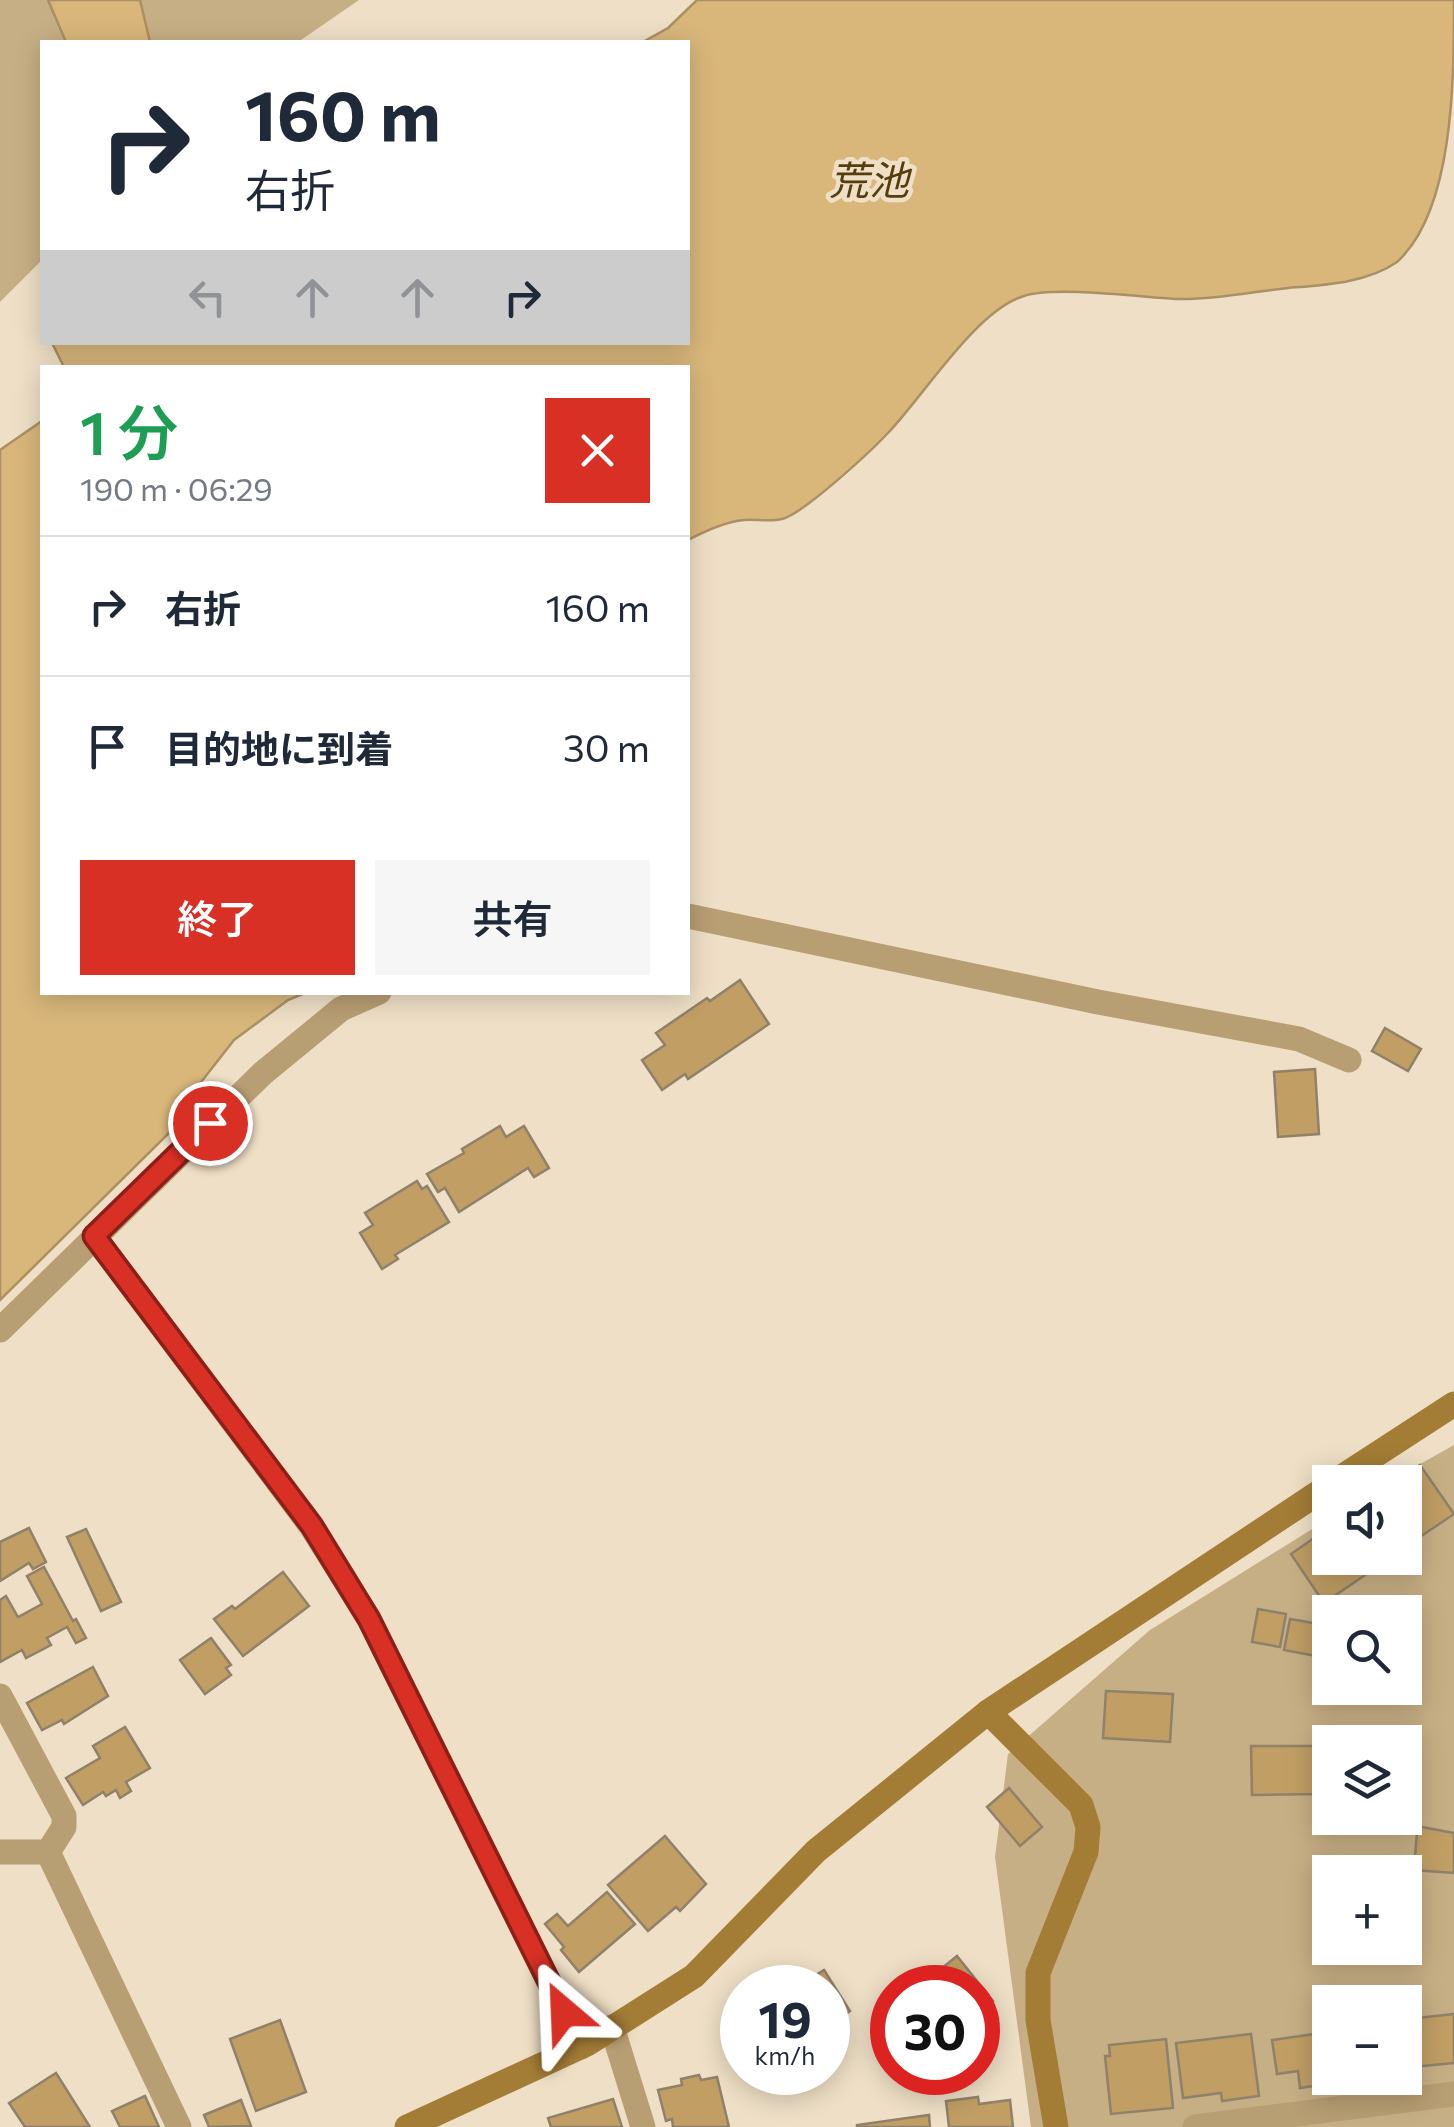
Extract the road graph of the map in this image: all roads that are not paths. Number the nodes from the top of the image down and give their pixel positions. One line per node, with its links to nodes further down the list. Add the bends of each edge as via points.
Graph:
1 (690, 916): 3 (street, via 1299,1038)
2 (373, 995): 4 (street, via 341,1009 263,1073)
3 (1348, 1060)
4 (94, 1236): 5 (street); 14 (street, via 312,1526 369,1619)
5 (0, 1330)
6 (1454, 1404): 7 (street)
7 (1361, 1465)
8 (1312, 1497): 10 (street)
9 (0, 1696): 12 (street, via 64,1816)
10 (988, 1712): 13 (street, via 816,1851 694,1976); 19 (street, via 1082,1806 1088,1827 1086,1852 1038,1974 1038,2020)
11 (0, 1852): 12 (street)
12 (48, 1852): 16 (street)
13 (612, 2027): 14 (street); 18 (street)
14 (581, 2047): 17 (street)
15 (1454, 2094): 20 (street)
16 (179, 2127)
17 (407, 2127)
18 (643, 2127)
19 (1056, 2127)
20 (1194, 2127)

